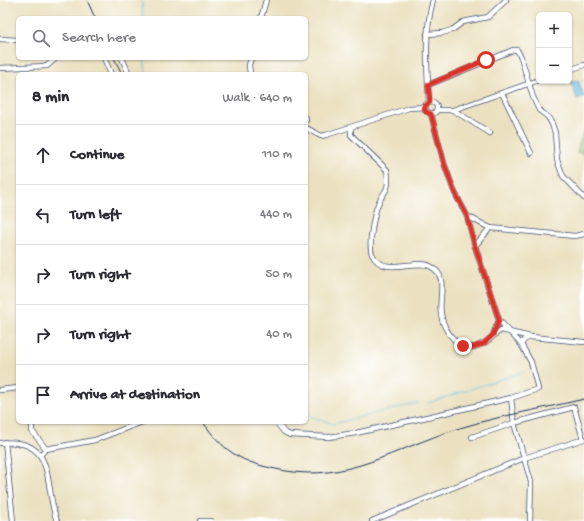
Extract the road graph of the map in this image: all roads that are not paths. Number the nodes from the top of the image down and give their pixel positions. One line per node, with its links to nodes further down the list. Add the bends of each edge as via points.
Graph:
1 (266, 0): 4 (street)
2 (433, 0): 5 (street)
3 (506, 0): 5 (street, via 488,16 463,22 447,31)
4 (262, 16)
5 (427, 34): 20 (street)
6 (0, 39): 7 (street)
7 (16, 40)
8 (54, 60): 13 (street, via 47,66)
9 (105, 60): 15 (street)
10 (123, 60): 16 (street)
11 (250, 60): 17 (street)
12 (584, 65): 14 (street)
13 (0, 68)
14 (572, 69)
15 (109, 72)
16 (128, 72)
17 (250, 72)
18 (536, 81): 19 (street)
19 (529, 84): 20 (street, via 520,53 513,50); 21 (street); 31 (street, via 539,110 548,117 555,133 563,176)
20 (428, 85): 22 (street)
21 (502, 92): 25 (street); 30 (street)
22 (430, 102): 23 (street); 24 (street, via 436,104)
23 (424, 107): 26 (street, via 426,112); 27 (street, via 409,108)
24 (437, 110): 25 (street); 26 (street)
25 (453, 110): 29 (street)
26 (431, 114): 32 (street, via 444,163)
27 (351, 128): 28 (street, via 321,136); 38 (street, via 351,135 380,161 388,175 387,187 376,209 370,247 372,255 385,265 403,267 426,264 437,271 441,279 441,314 451,337 458,343 470,348 476,347)
28 (308, 129)
29 (490, 133)
30 (531, 153)
31 (584, 198)
32 (467, 216): 33 (street); 35 (street)
33 (490, 228): 34 (street, via 575,236); 35 (street)
34 (584, 234)
35 (475, 246): 36 (street)
36 (499, 320): 37 (street); 38 (street)
37 (510, 332): 38 (street, via 501,330); 39 (street); 41 (street)
38 (493, 335)
39 (531, 337): 40 (street); 41 (street)
40 (584, 342)
41 (521, 344): 44 (street, via 531,362 538,389)
42 (16, 388): 43 (street)
43 (0, 390)
44 (511, 398): 45 (street); 48 (street, via 329,437 290,435)
45 (514, 423): 49 (street); 50 (street, via 574,408); 54 (street)
46 (32, 424): 52 (street, via 32,431)
47 (137, 424): 52 (street, via 94,440)
48 (278, 424)
49 (472, 437)
50 (584, 439): 54 (street)
51 (2, 443): 53 (street, via 24,443); 55 (street)
52 (46, 448): 53 (street)
53 (40, 455): 56 (street, via 46,469)
54 (524, 458): 59 (street); 60 (street, via 531,482)
55 (13, 521)
56 (57, 521)
57 (200, 521): 58 (street)
58 (212, 521)
59 (372, 521)
60 (530, 521)

